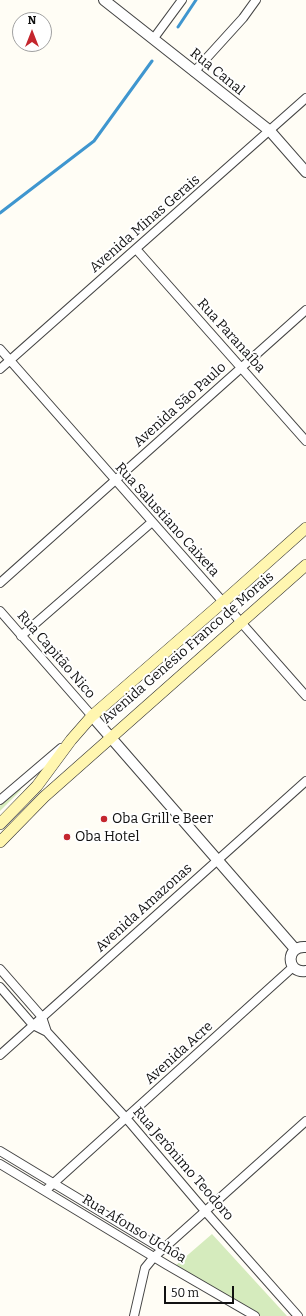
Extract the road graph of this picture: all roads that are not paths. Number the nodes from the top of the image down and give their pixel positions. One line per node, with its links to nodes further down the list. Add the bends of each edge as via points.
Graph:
1 (104, 0): 4 (street, Rua Canal)
2 (182, 0): 4 (street)
3 (256, 0): 5 (street)
4 (154, 38): 5 (street, Rua Canal)
5 (194, 72): 7 (street, Rua Canal)
6 (306, 98): 7 (street, Avenida Minas Gerais)
7 (270, 131): 8 (street, Rua Canal); 9 (street, Avenida Minas Gerais)
8 (306, 172)
9 (136, 249): 12 (street, Avenida Minas Gerais); 13 (street, Rua Paranaíba)
10 (306, 310): 13 (street, Avenida São Paulo)
11 (0, 349): 12 (street, Rua Salustiano Caixeta)
12 (9, 360): 14 (street, Avenida Minas Gerais); 16 (street, Rua Salustiano Caixeta)
13 (241, 368): 15 (street, Rua Paranaíba); 16 (street, Avenida São Paulo)
14 (0, 369)
15 (306, 441)
16 (115, 481): 17 (street, Rua Salustiano Caixeta); 20 (street, Avenida São Paulo)
17 (152, 522): 21 (street, Rua Salustiano Caixeta); 24 (street)
18 (306, 528): 21 (main road, Avenida Genésio Franco de Morais)
19 (306, 565): 23 (main road, Avenida Genésio Franco de Morais)
20 (0, 583)
21 (223, 602): 23 (street, Rua Salustiano Caixeta); 26 (main road, Avenida Genésio Franco de Morais)
22 (0, 611): 24 (street, Rua Capitão Nico)
23 (241, 622): 25 (street, Rua Salustiano Caixeta); 27 (main road, Avenida Genésio Franco de Morais)
24 (21, 636): 26 (street, Rua Capitão Nico)
25 (306, 696)
26 (92, 716): 27 (street, Avenida Genésio Franco de Morais); 28 (main road, Avenida Genésio Franco de Morais)
27 (111, 738): 32 (main road, via 44,797); 33 (street)
28 (71, 740): 30 (street, Avenida Genésio Franco de Morais); 31 (main road, via 37,786)
29 (306, 781): 33 (street, Avenida Amazonas)
30 (0, 800)
31 (0, 824)
32 (0, 842)
33 (217, 860): 35 (street); 40 (street, Avenida Amazonas)
34 (306, 947): 35 (street)
35 (295, 949): 36 (street, via 290,958)
36 (294, 967): 38 (street); 44 (street, Avenida Acre)
37 (0, 969): 40 (street, Rua Jerônimo Teodoro)
38 (306, 971)
39 (0, 987): 41 (street, Rua Jerônimo Teodoro)
40 (42, 1018): 41 (street, Avenida Amazonas); 42 (street, Rua Jerônimo Teodoro)
41 (33, 1025): 42 (street, Rua Jerônimo Teodoro); 43 (street, Avenida Amazonas)
42 (47, 1032): 44 (street, Rua Jerônimo Teodoro)
43 (0, 1054)
44 (126, 1118): 48 (street, Avenida Acre); 50 (street, Rua Jerônimo Teodoro)
45 (306, 1121): 50 (street)
46 (0, 1151): 48 (street, Rua Afonso Uchôa)
47 (0, 1164): 49 (street, Rua Afonso Uchôa)
48 (54, 1182): 49 (street, Avenida Acre); 51 (street, Rua Afonso Uchôa)
49 (46, 1190): 52 (street, Rua Afonso Uchôa)
50 (205, 1210): 51 (street); 55 (street, Rua Jerônimo Teodoro)
51 (162, 1248): 52 (street)
52 (154, 1257): 53 (street, via 145,1268); 54 (street, Rua Afonso Uchôa)
53 (134, 1316)
54 (255, 1316)
55 (298, 1316)

